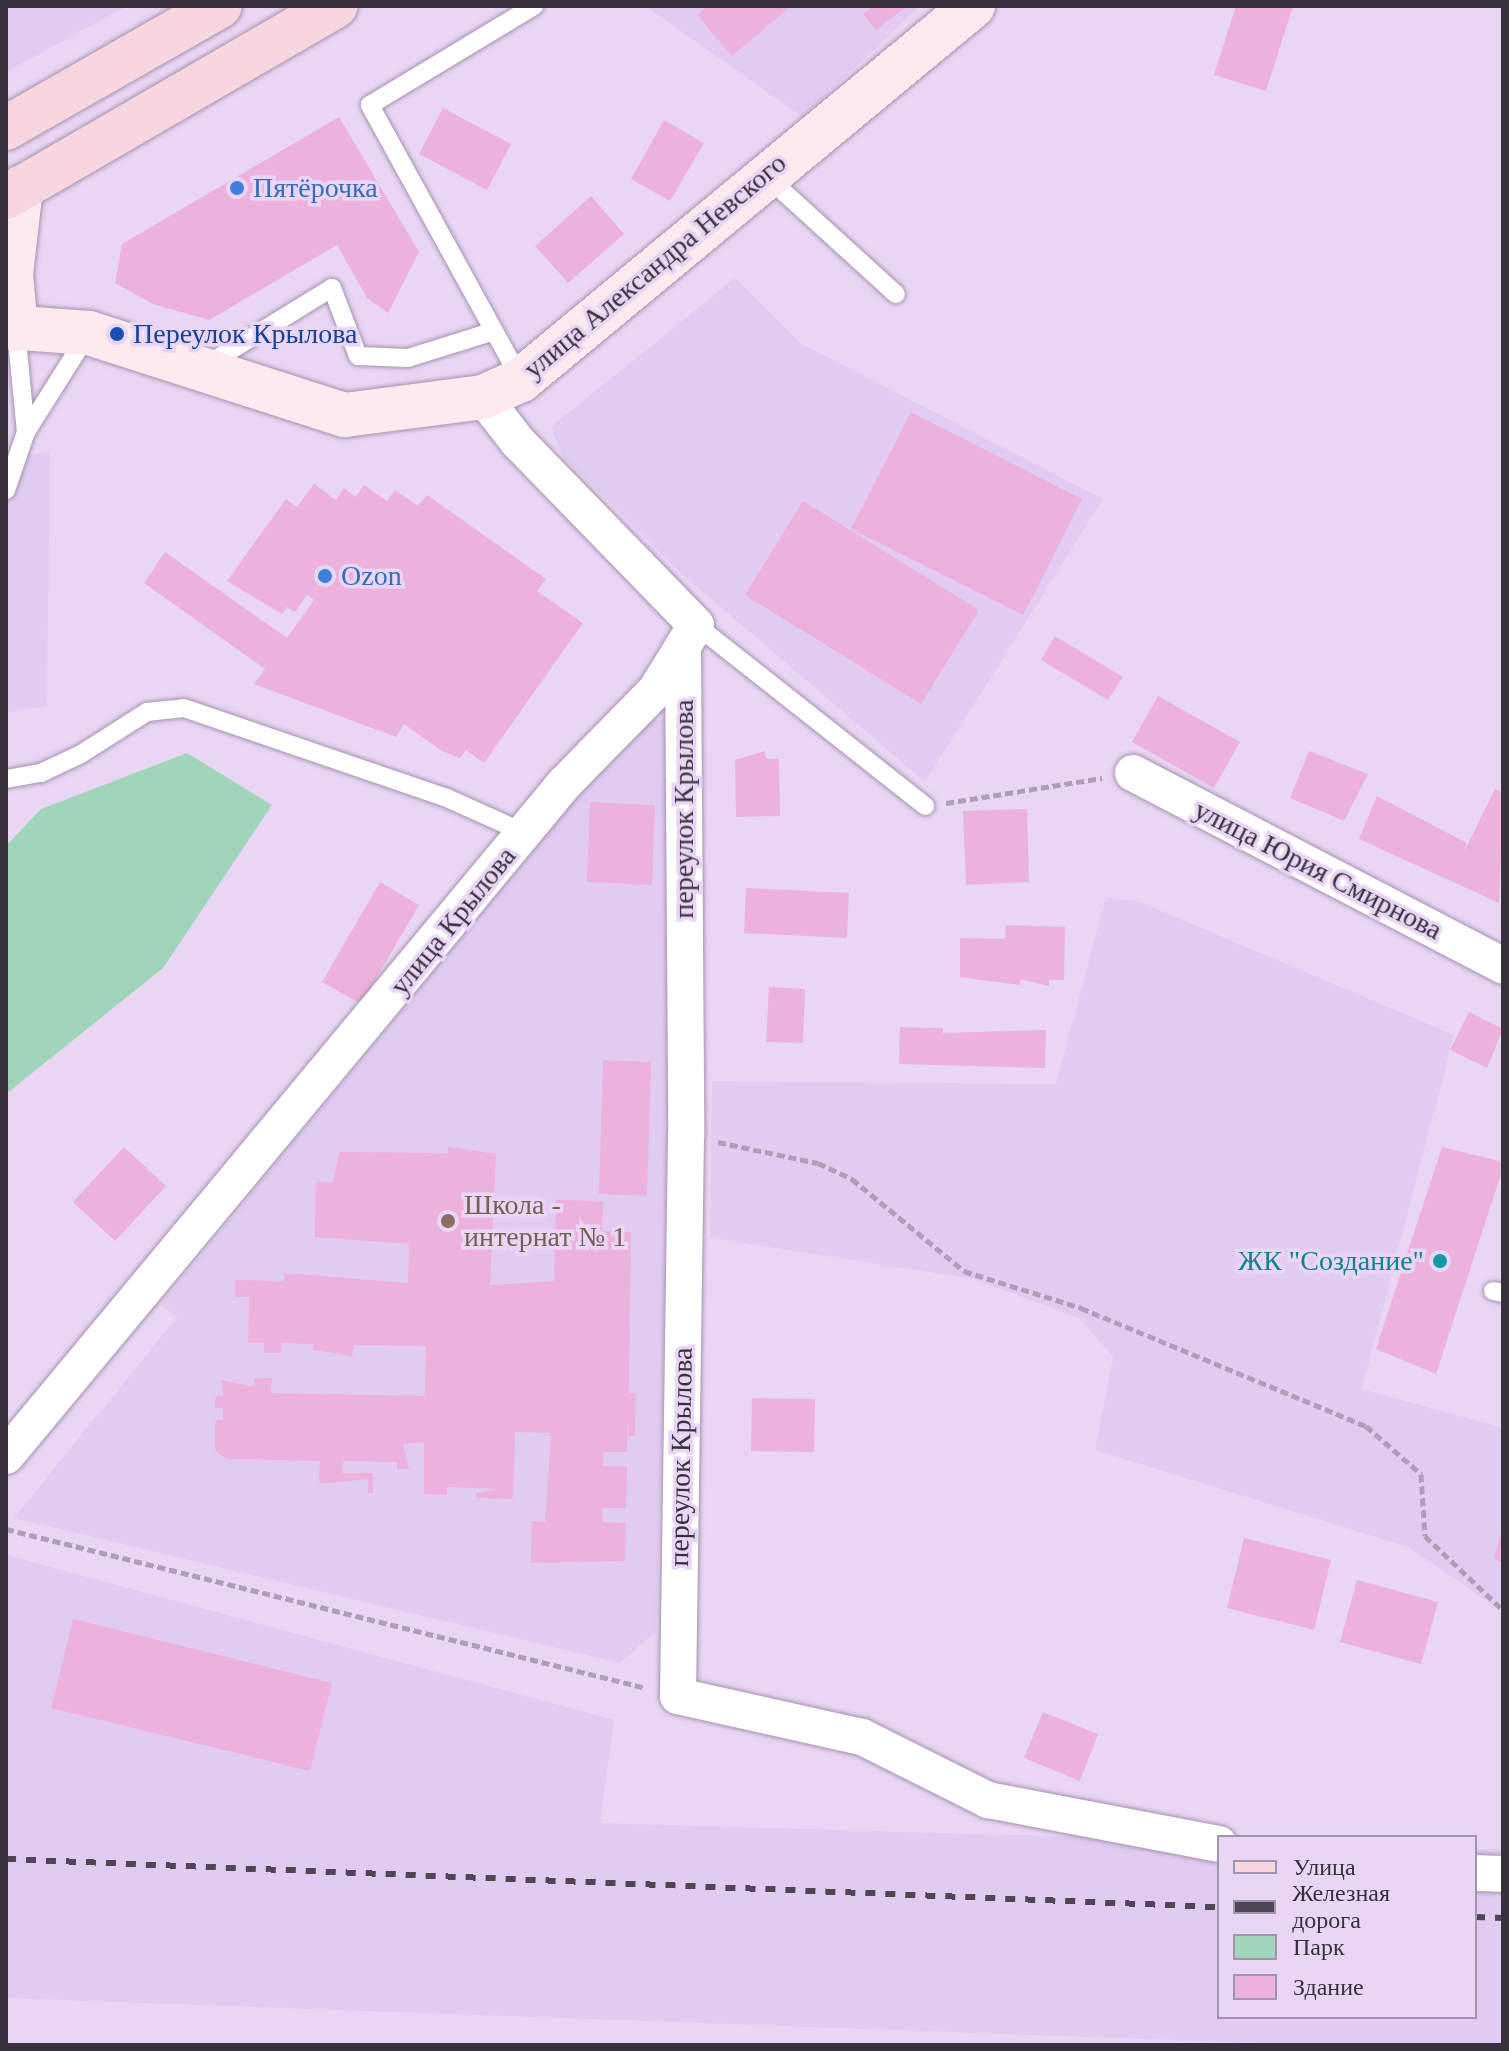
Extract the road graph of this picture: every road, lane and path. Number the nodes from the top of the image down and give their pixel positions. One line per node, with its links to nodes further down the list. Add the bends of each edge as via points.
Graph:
1 (220, 6): 5 (main road)
2 (336, 6): 7 (main road)
3 (534, 6): 10 (lane, via 370,105)
4 (973, 6): 6 (street, улица Александра Невского)
5 (6, 128)
6 (763, 174): 8 (lane); 13 (street, улица Александра Невского)
7 (14, 192): 9 (street)
8 (896, 294)
9 (11, 328): 11 (street); 14 (lane)
10 (494, 331): 12 (lane, via 408,358 358,356 332,288); 13 (lane)
11 (89, 333): 12 (street); 14 (lane)
12 (201, 369): 13 (street, via 345,415)
13 (502, 388): 16 (street, via 518,442 659,568)
14 (26, 432): 15 (lane)
15 (6, 490)
16 (690, 639): 19 (lane); 20 (street, улица Крылова); 22 (street, переулок Крылова)
17 (1133, 773): 19 (path); 21 (street, улица Юрия Смирнова)
18 (6, 779): 20 (lane, via 41,773 81,754 147,712 184,708 447,798)
19 (925, 806)
20 (525, 833): 23 (street, улица Крылова)
21 (1503, 966)
22 (686, 1136): 25 (path, via 818,1163 852,1179 964,1271 1081,1308 1366,1426 1421,1474 1425,1536); 26 (street, переулок Крылова)
23 (6, 1456)
24 (6, 1529): 26 (path)
25 (1503, 1610)
26 (678, 1696): 27 (street, via 862,1737 988,1800)
27 (1217, 1844)
28 (1477, 1873): 29 (street)
29 (1503, 1874)

